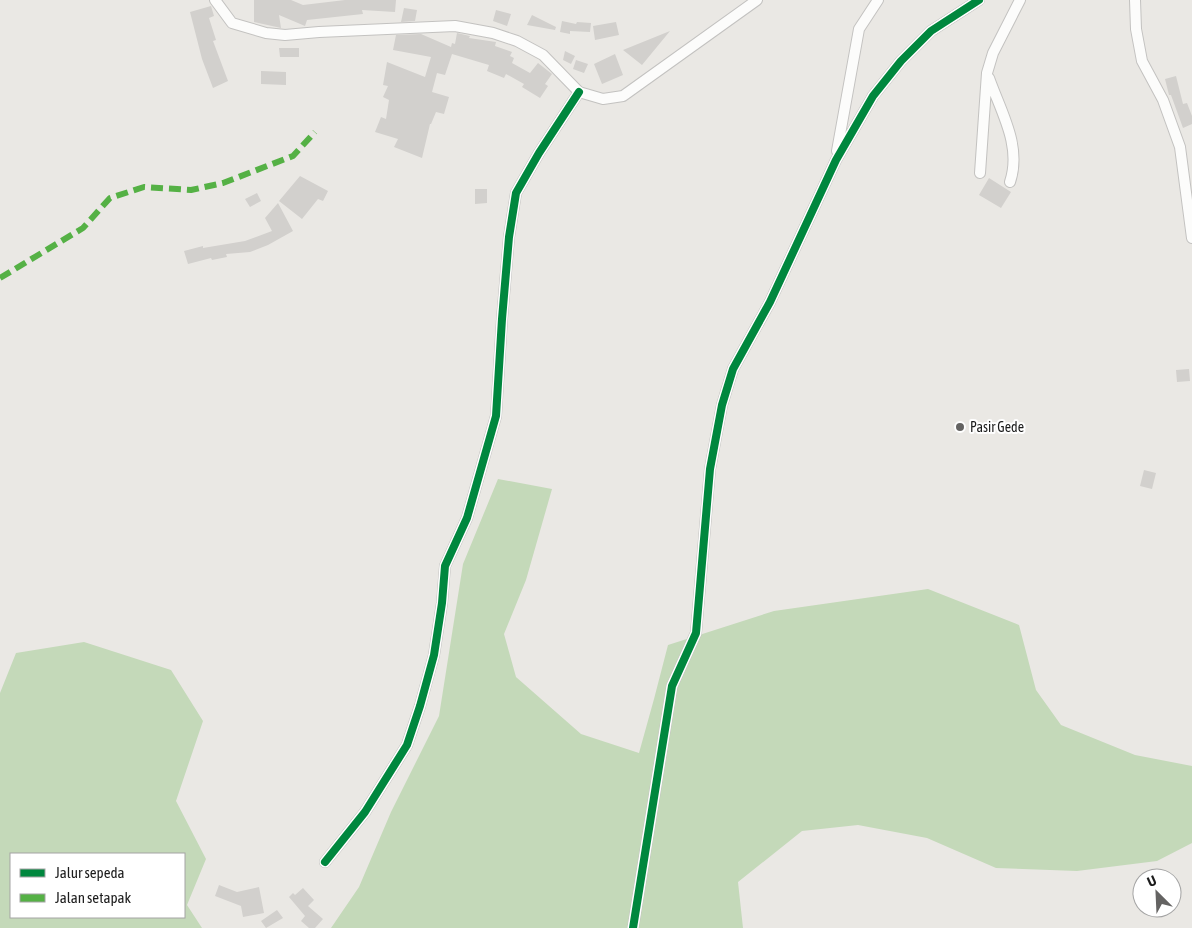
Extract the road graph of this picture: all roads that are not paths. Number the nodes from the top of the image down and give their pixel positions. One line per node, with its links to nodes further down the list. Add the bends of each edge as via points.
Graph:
1 (215, 0): 8 (street, via 232,23 266,33 284,35 455,26 493,33 543,55)
2 (757, 0): 8 (street, via 623,96 603,98)
3 (878, 0): 9 (street, via 859,29)
4 (979, 0): 9 (street, via 931,31 901,61 873,96)
5 (1020, 0): 7 (street, via 993,52)
6 (1135, 0): 12 (street, via 1142,61 1163,100 1180,148)
7 (987, 73): 10 (street); 11 (street, via 1014,150)
8 (579, 92): 13 (street, via 516,193 504,291 496,416 467,518 445,566 434,655 420,706 407,745 365,812)
9 (836, 160): 14 (street, via 770,302 733,369 722,405 710,469 696,633 672,686)
10 (980, 173)
11 (1010, 182)
12 (1192, 238)
13 (325, 862)
14 (633, 928)

